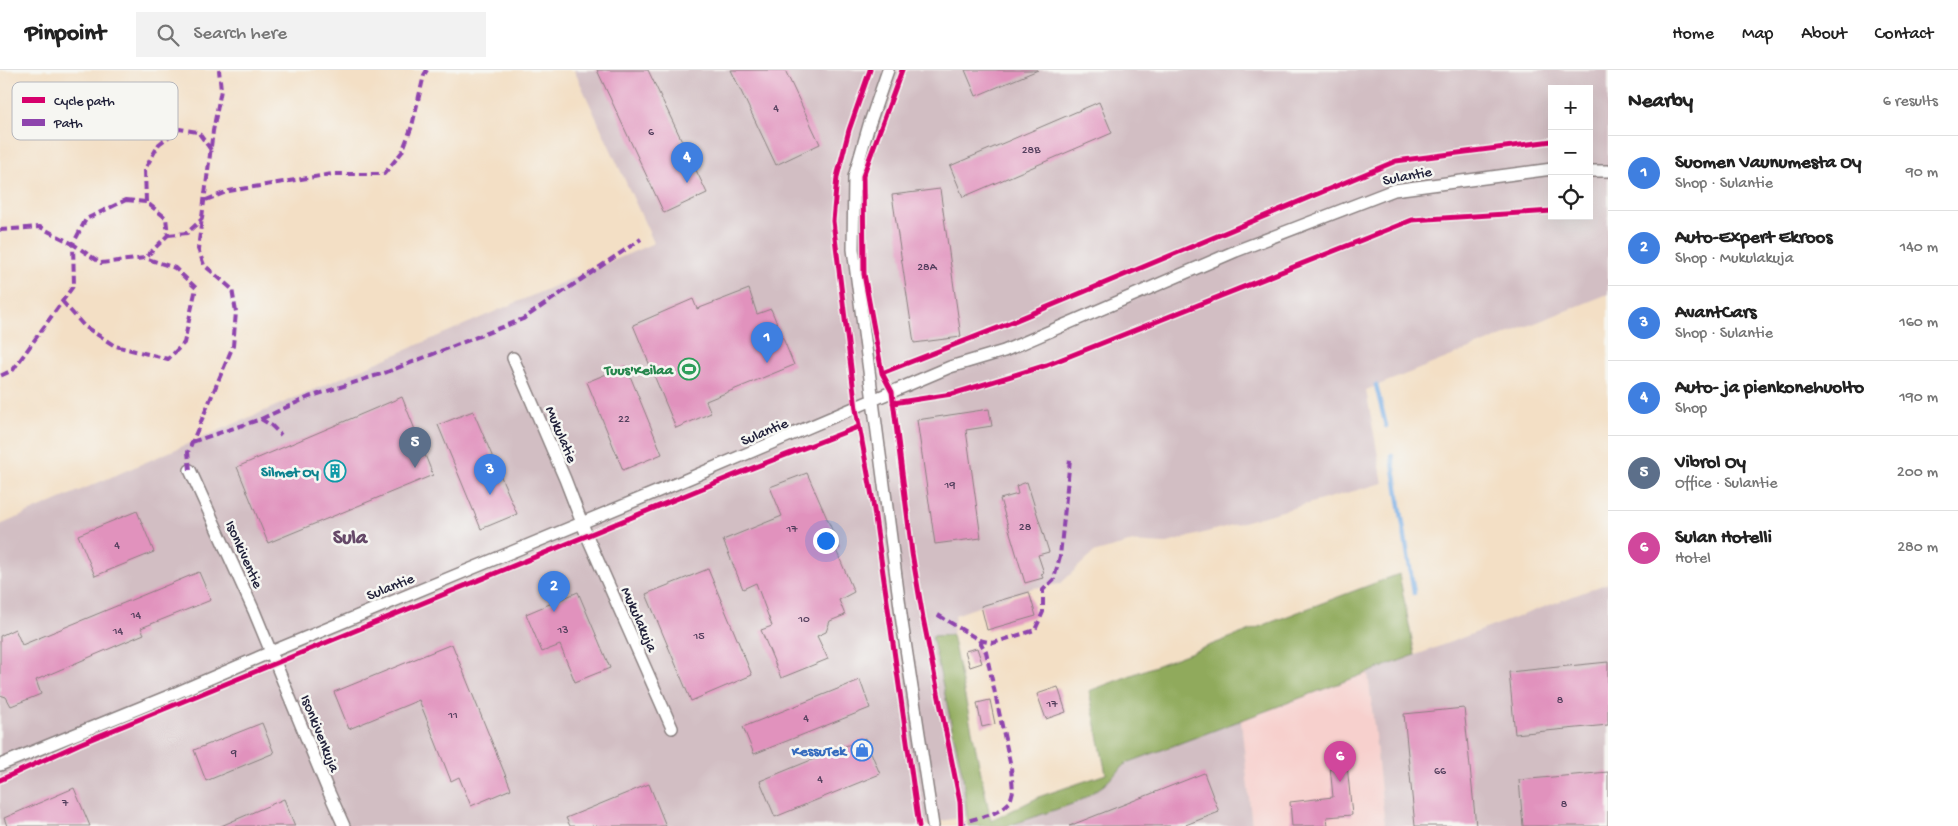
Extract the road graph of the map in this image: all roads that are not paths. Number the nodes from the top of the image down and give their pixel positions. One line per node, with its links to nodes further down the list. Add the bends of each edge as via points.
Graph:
1 (888, 70): 6 (street, via 854,177 852,206 853,249)
2 (1548, 170): 6 (street, Sulantie, via 1394,190 1236,252 1004,351 950,368)
3 (1593, 170): 4 (street)
4 (1608, 171)
5 (513, 358): 8 (street, Mukulatie)
6 (872, 400): 8 (street, Sulantie); 13 (street)
7 (190, 470): 9 (street, Isonkiventie)
8 (582, 522): 9 (street, Sulantie); 10 (street, Mukulakuja)
9 (271, 652): 11 (street, Sulantie); 12 (street, Isonkivenkuja)
10 (672, 728)
11 (0, 765)
12 (344, 826)
13 (933, 826)

